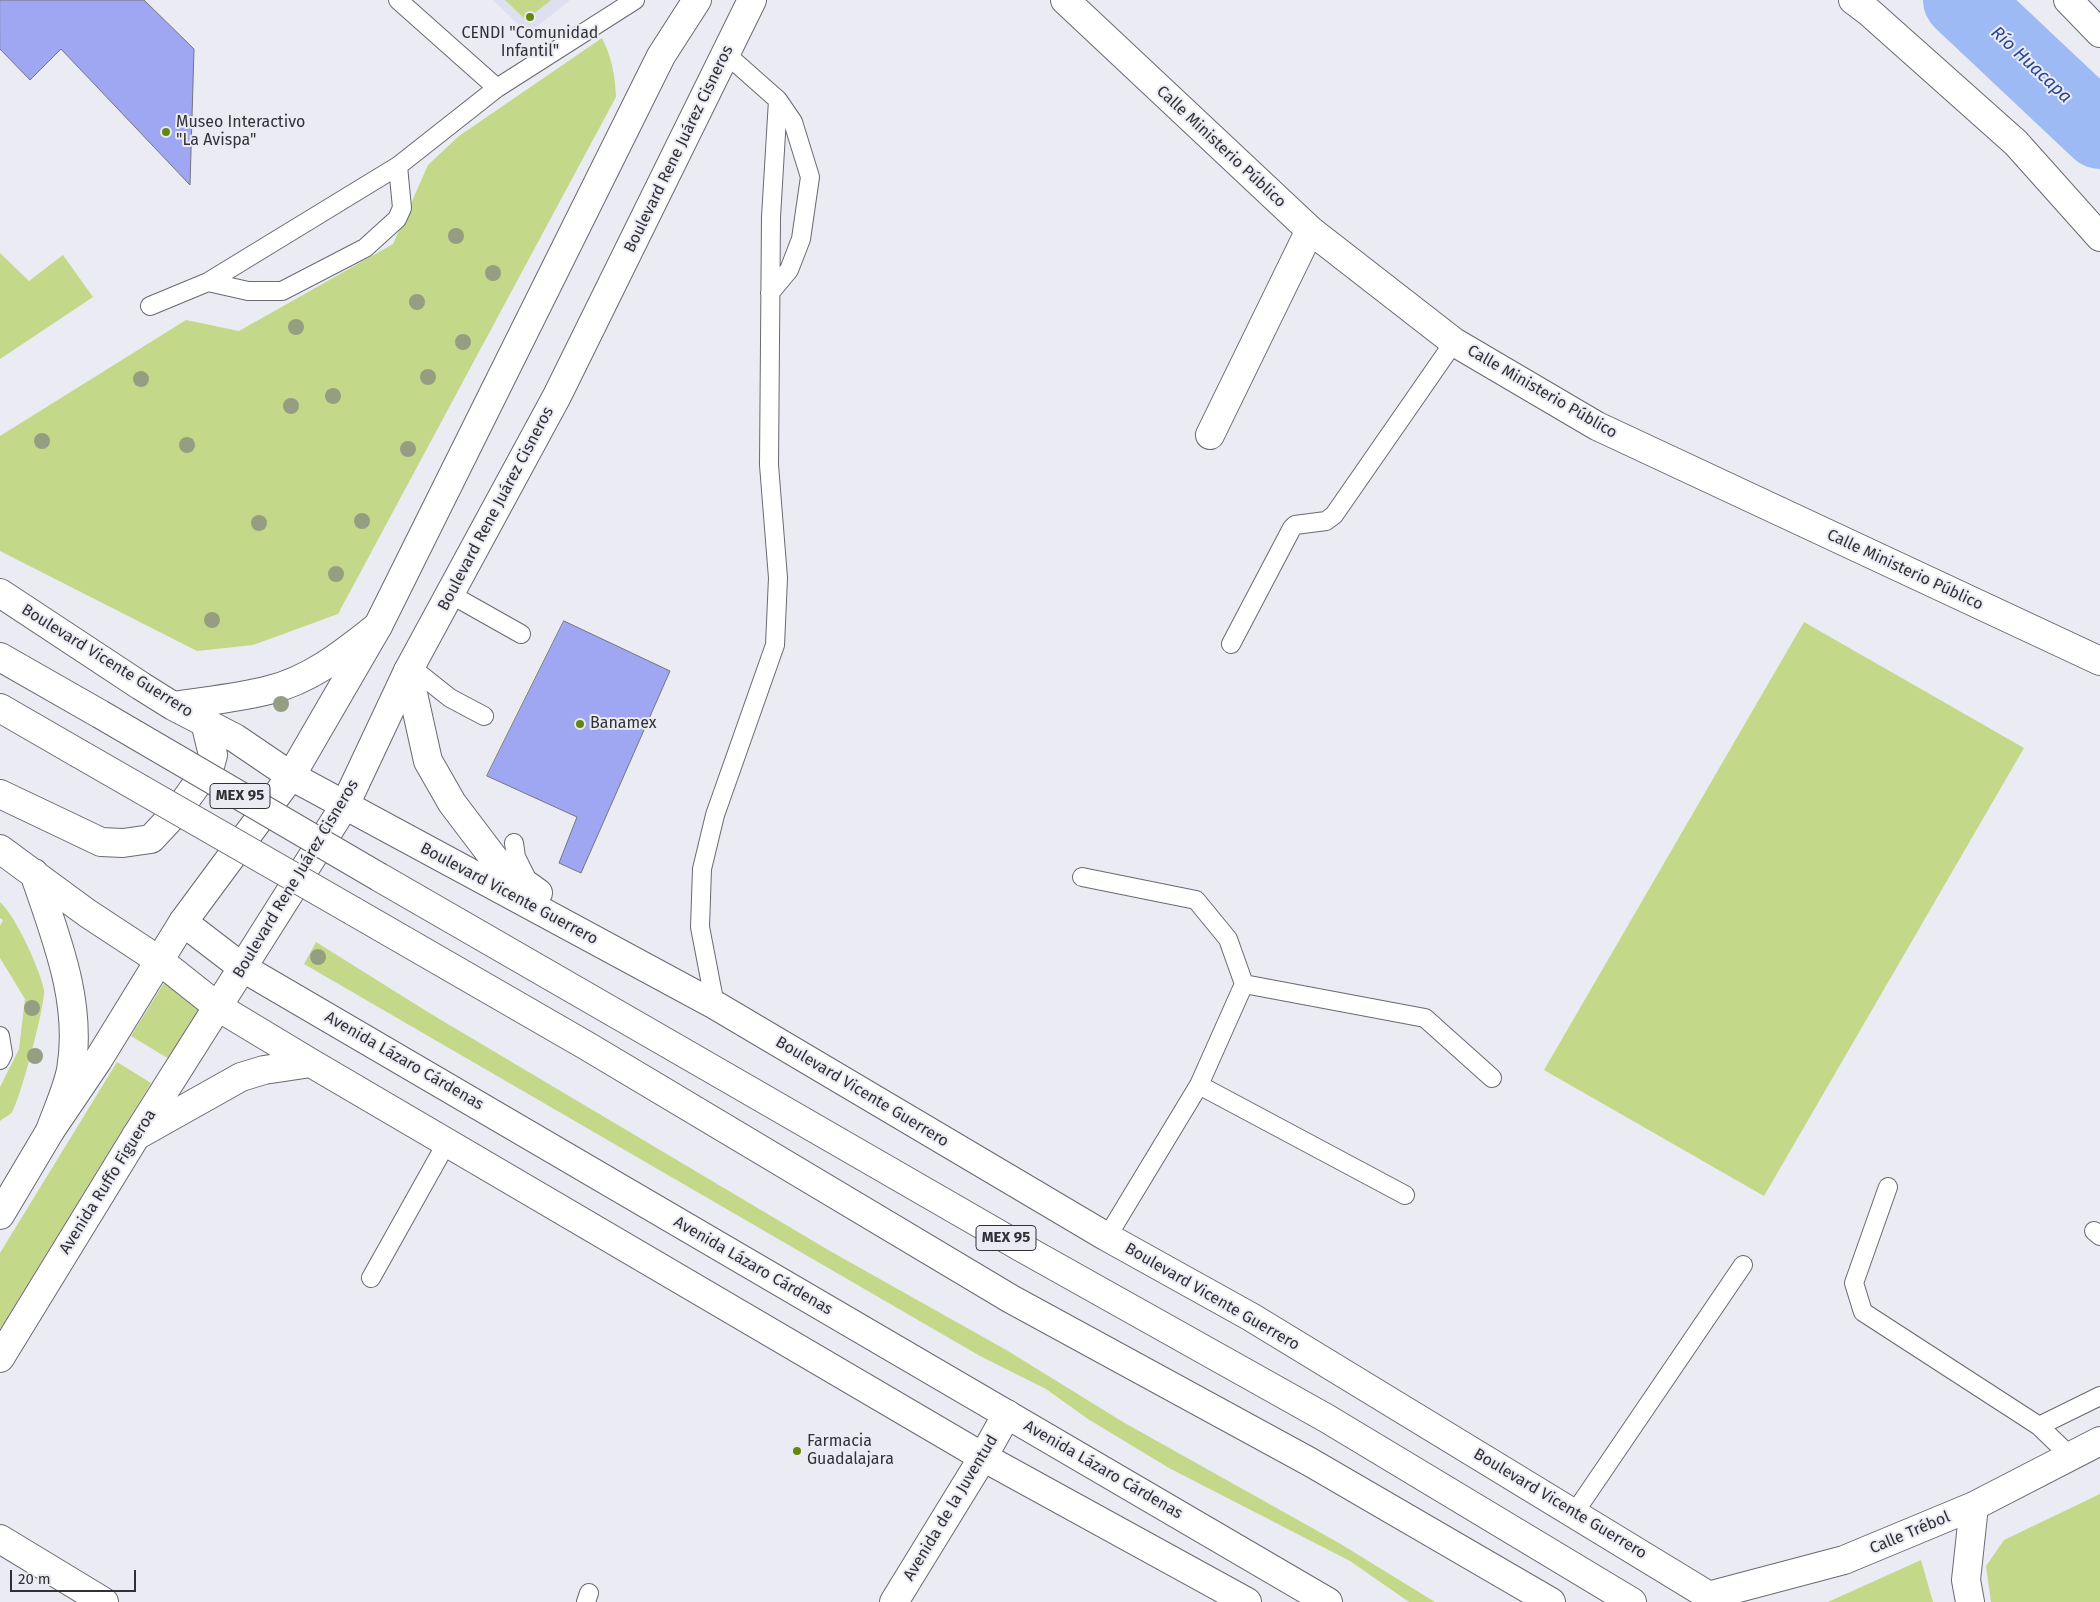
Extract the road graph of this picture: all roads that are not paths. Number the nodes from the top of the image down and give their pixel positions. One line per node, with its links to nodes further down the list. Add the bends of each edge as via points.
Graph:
1 (398, 0): 10 (lane)
2 (697, 0): 22 (main road, via 661,56)
3 (752, 0): 9 (main road, Boulevard Rene Juárez Cisneros)
4 (1065, 0): 13 (main road, Calle Ministerio Público)
5 (1853, 0): 14 (main road, via 2016,144)
6 (2068, 0): 8 (main road)
7 (623, 3): 10 (lane)
8 (2100, 32)
9 (726, 54): 11 (lane); 21 (main road, Boulevard Rene Juárez Cisneros, via 557,396)
10 (497, 88): 12 (lane)
11 (778, 100): 16 (lane); 16 (lane, via 793,122 810,177 801,239 789,270)
12 (398, 166): 15 (lane); 15 (lane, via 402,208 397,219 365,248 282,291 248,291)
13 (1310, 230): 18 (main road, Calle Ministerio Público); 19 (main road)
14 (2100, 237)
15 (208, 282): 17 (lane)
16 (770, 293): 45 (lane, via 769,465 778,578 776,645 715,814 702,869 700,927)
17 (150, 306)
18 (1454, 342): 24 (lane, via 1334,515 1326,521 1292,528); 26 (main road, Calle Ministerio Público, via 1597,426)
19 (1210, 435)
20 (0, 593): 28 (main road, Boulevard Vicente Guerrero)
21 (450, 594): 23 (lane); 27 (main road, Boulevard Rene Juárez Cisneros)
22 (378, 626): 28 (main road, via 334,660 270,690); 32 (main road)
23 (521, 634)
24 (1231, 644)
25 (0, 657): 77 (main road, MEX 95, bridge, via 942,1202 1326,1418)
26 (2100, 661)
27 (410, 669): 30 (lane, via 450,698); 34 (main road, Boulevard Rene Juárez Cisneros); 39 (main road, via 428,761 447,795 499,865)
28 (173, 706): 31 (main road, Boulevard Vicente Guerrero)
29 (0, 708): 76 (main road, MEX 95, bridge, via 587,1046 1011,1299 1310,1462)
30 (484, 716)
31 (205, 722): 32 (main road, Boulevard Vicente Guerrero); 33 (main road, via 212,755 210,766 179,809 151,839 124,844 101,842)
32 (291, 776): 34 (main road, Boulevard Vicente Guerrero); 40 (main road)
33 (0, 794)
34 (345, 805): 41 (main road, Boulevard Vicente Guerrero); 43 (main road, Boulevard Rene Juárez Cisneros)
35 (514, 843): 39 (lane, via 516,857)
36 (0, 849): 37 (main road)
37 (34, 873): 42 (main road); 52 (main road, via 67,971 73,1021 71,1070)
38 (1082, 877): 44 (lane, via 1196,900 1228,939)
39 (530, 886): 41 (main road)
40 (183, 922): 42 (main road); 43 (main road, Avenida Lázaro Cárdenas)
41 (571, 927): 45 (main road, Boulevard Vicente Guerrero)
42 (160, 961): 46 (main road); 52 (main road)
43 (243, 968): 46 (main road, Boulevard Rene Juárez Cisneros); 63 (main road, Avenida Lázaro Cárdenas)
44 (1244, 984): 50 (lane, via 1425,1018); 51 (lane)
45 (715, 1005): 58 (main road, Boulevard Vicente Guerrero)
46 (218, 1007): 49 (main road); 53 (main road, Avenida Ruffo Figueroa)
47 (0, 1036): 48 (lane, via 3,1054)
48 (0, 1060)
49 (311, 1064): 53 (main road, via 264,1070 241,1077); 54 (main road)
50 (1492, 1078)
51 (1200, 1085): 56 (lane); 58 (lane)
52 (50, 1131): 57 (main road)
53 (136, 1136): 61 (main road, Avenida Ruffo Figueroa)
54 (446, 1144): 60 (lane); 67 (main road)
55 (1888, 1187): 64 (lane, via 1854,1283 1863,1312)
56 (1405, 1195)
57 (0, 1215)
58 (1107, 1237): 69 (main road, Boulevard Vicente Guerrero, via 1251,1318)
59 (1743, 1265): 69 (lane)
60 (371, 1278)
61 (0, 1358)
62 (2100, 1396): 64 (lane)
63 (1007, 1414): 67 (main road, Avenida de la Juventud); 75 (main road, Avenida Lázaro Cárdenas)
64 (2039, 1426): 66 (lane)
65 (2100, 1440): 66 (main road, Calle Trébol)
66 (2069, 1455): 68 (main road, Calle Trébol)
67 (984, 1457): 73 (main road, Avenida de la Juventud); 74 (main road)
68 (1974, 1506): 71 (main road, Calle Trébol, via 1844,1560); 78 (main road, via 1966,1580)
69 (1575, 1512): 71 (main road, Boulevard Vicente Guerrero)
70 (0, 1539): 72 (main road)
71 (1714, 1599)
72 (104, 1602)
73 (894, 1602)
74 (1247, 1602)
75 (1328, 1602)
76 (1551, 1602)
77 (1632, 1602)
78 (1970, 1602)

